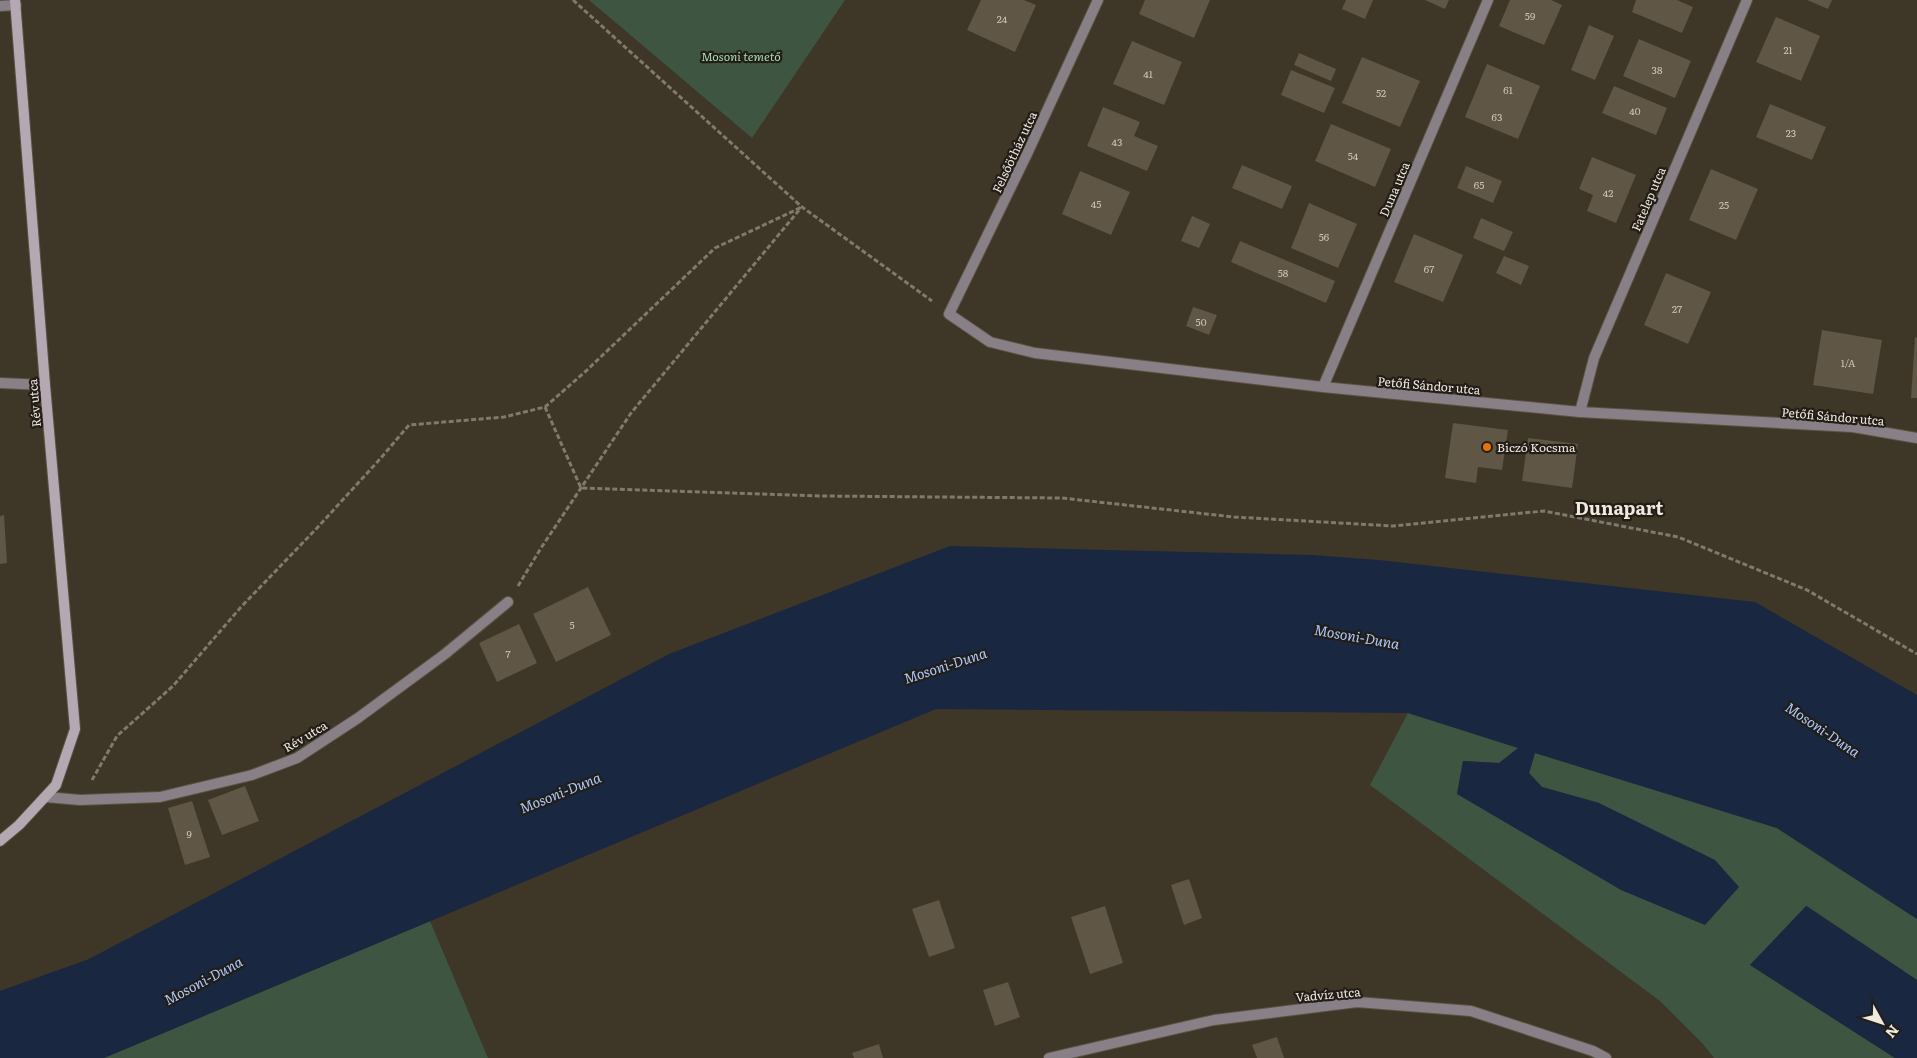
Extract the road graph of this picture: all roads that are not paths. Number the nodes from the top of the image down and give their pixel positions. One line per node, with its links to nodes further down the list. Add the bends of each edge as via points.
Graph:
1 (1098, 0): 6 (street, Felsőötház utca)
2 (1488, 0): 9 (street, Duna utca)
3 (1748, 0): 10 (street, Fatelep utca, via 1594,358)
4 (16, 2): 5 (street); 8 (main road, Rév utca)
5 (0, 6)
6 (949, 314): 9 (street, Petőfi Sándor utca, via 990,342 1035,353)
7 (0, 383): 8 (street)
8 (45, 385): 13 (main road, Rév utca, via 75,728 56,785)
9 (1323, 387): 10 (street, Petőfi Sándor utca)
10 (1580, 412): 11 (street, Petőfi Sándor utca, via 1853,427)
11 (1917, 438)
12 (508, 602): 13 (street, Rév utca, via 382,701 297,758 252,775 160,797 80,800)
13 (46, 797): 14 (main road, Rév utca)
14 (0, 840)
15 (1049, 1058): 16 (street, Vadvíz utca, via 1214,1020 1357,1002 1471,1011)
16 (1606, 1058)

